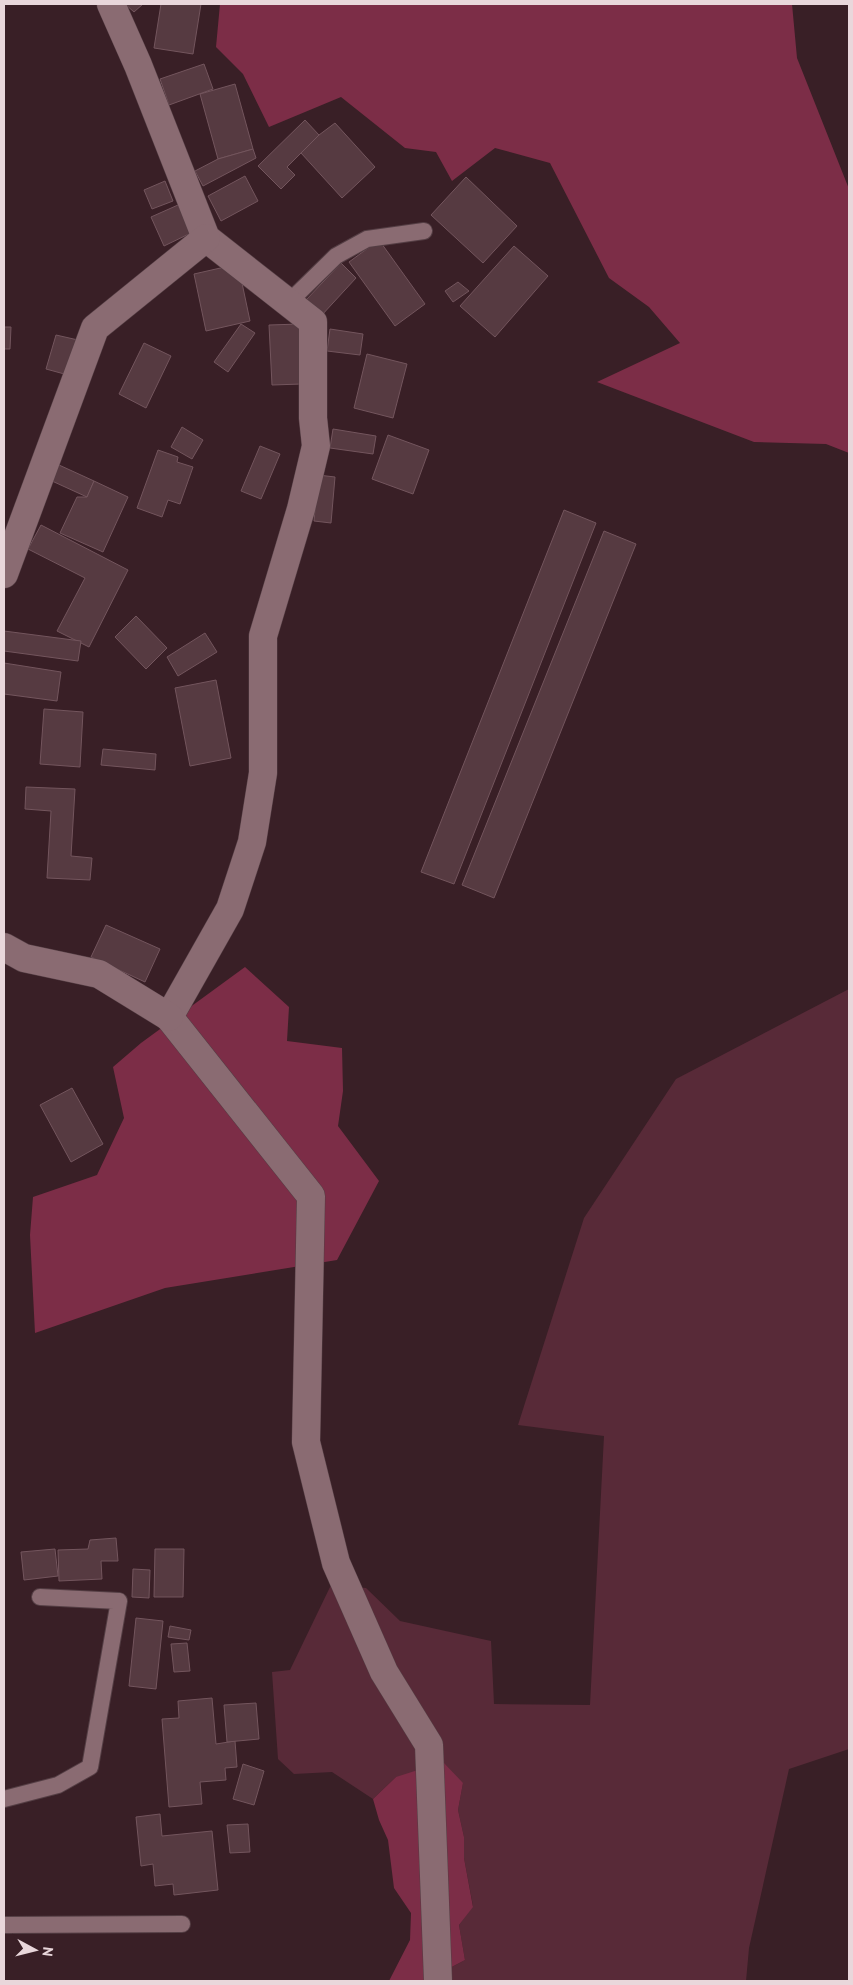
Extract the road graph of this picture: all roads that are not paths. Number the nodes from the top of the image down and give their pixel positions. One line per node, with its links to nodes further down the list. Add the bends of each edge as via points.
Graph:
1 (110, 4): 3 (street, via 138,65)
2 (424, 231): 4 (lane, via 367,239 336,256)
3 (206, 238): 4 (street); 5 (street, via 96,328)
4 (288, 303): 7 (street, via 313,322 316,446 302,509 263,636 263,773 252,842 230,909)
5 (4, 574)
6 (4, 948): 7 (street, via 24,958 99,974)
7 (169, 1016): 12 (street, via 311,1196 306,1442 336,1563 384,1672 429,1745)
8 (40, 1597): 9 (lane, via 119,1601 90,1767 58,1785)
9 (4, 1799)
10 (182, 1924): 11 (lane)
11 (4, 1925)
12 (438, 1981)

